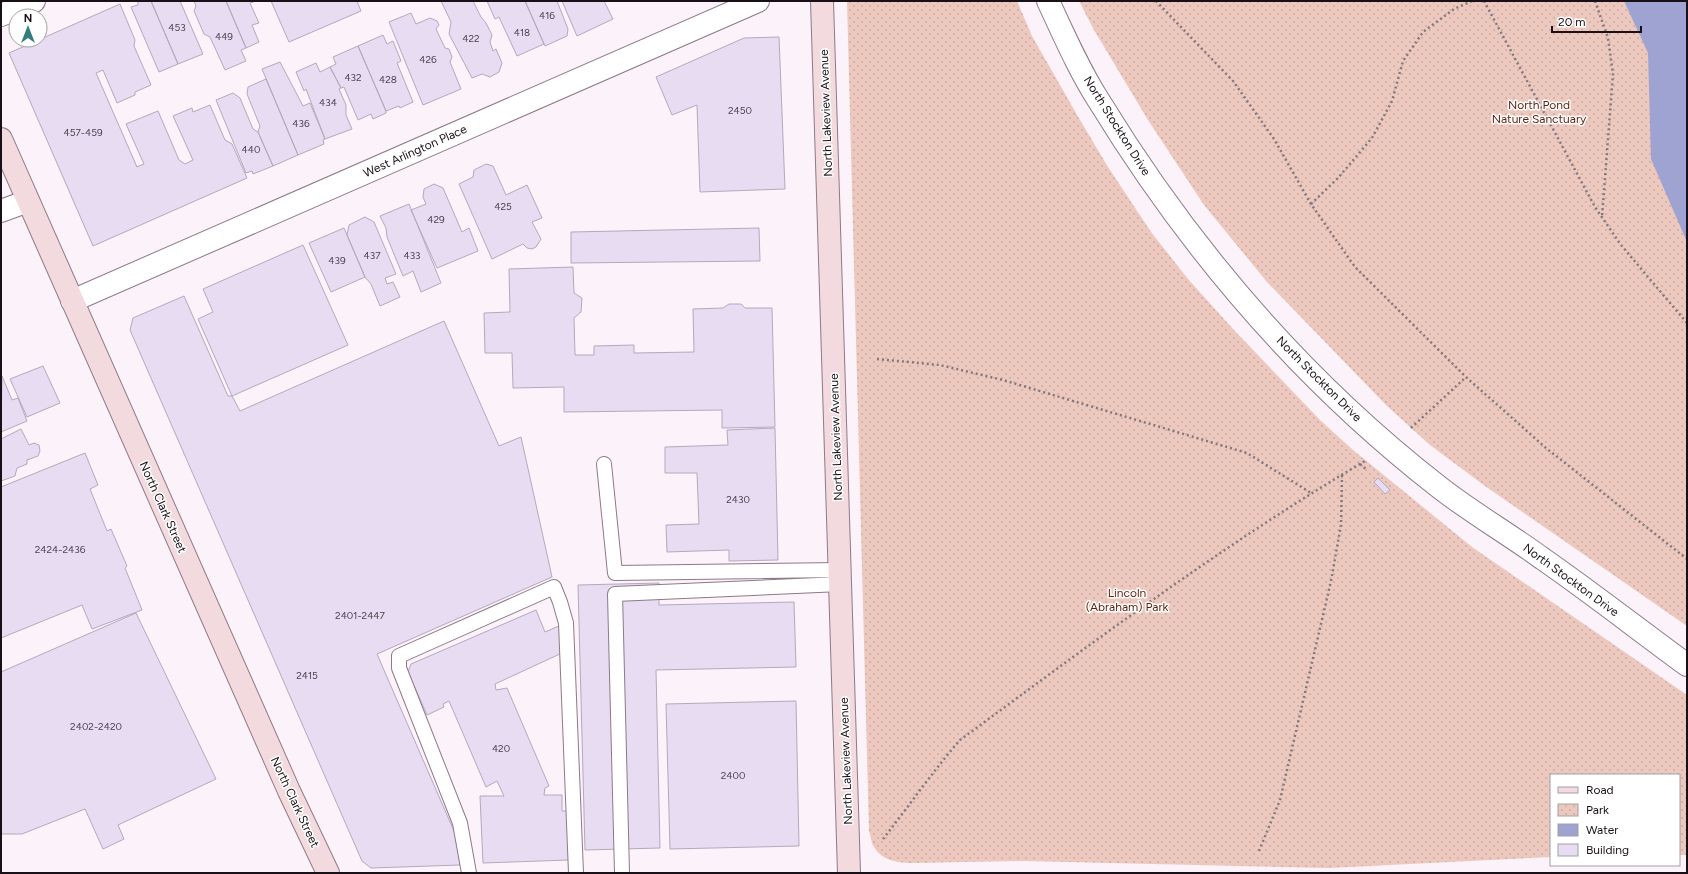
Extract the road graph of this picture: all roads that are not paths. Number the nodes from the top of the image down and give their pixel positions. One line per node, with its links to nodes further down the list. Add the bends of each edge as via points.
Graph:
1 (34, 1): 5 (street)
2 (758, 1): 9 (street, West Arlington Place)
3 (822, 1): 11 (main road, North Lakeview Avenue)
4 (1048, 1): 12 (street, North Stockton Drive, via 1098,100 1196,243 1230,286 1335,397 1440,488 1544,559)
5 (1, 16)
6 (1, 139): 7 (main road, North Clark Street)
7 (28, 201): 8 (street); 9 (main road, North Clark Street)
8 (1, 211)
9 (72, 301): 13 (main road, North Clark Street, via 289,791)
10 (604, 464): 11 (lane, via 615,573)
11 (840, 577): 16 (lane, via 616,594); 17 (main road, North Lakeview Avenue)
12 (1687, 665)
13 (328, 873)
14 (469, 873): 15 (lane, via 460,823 399,668 399,656 554,587 566,623)
15 (576, 873)
16 (622, 873)
17 (849, 873)

